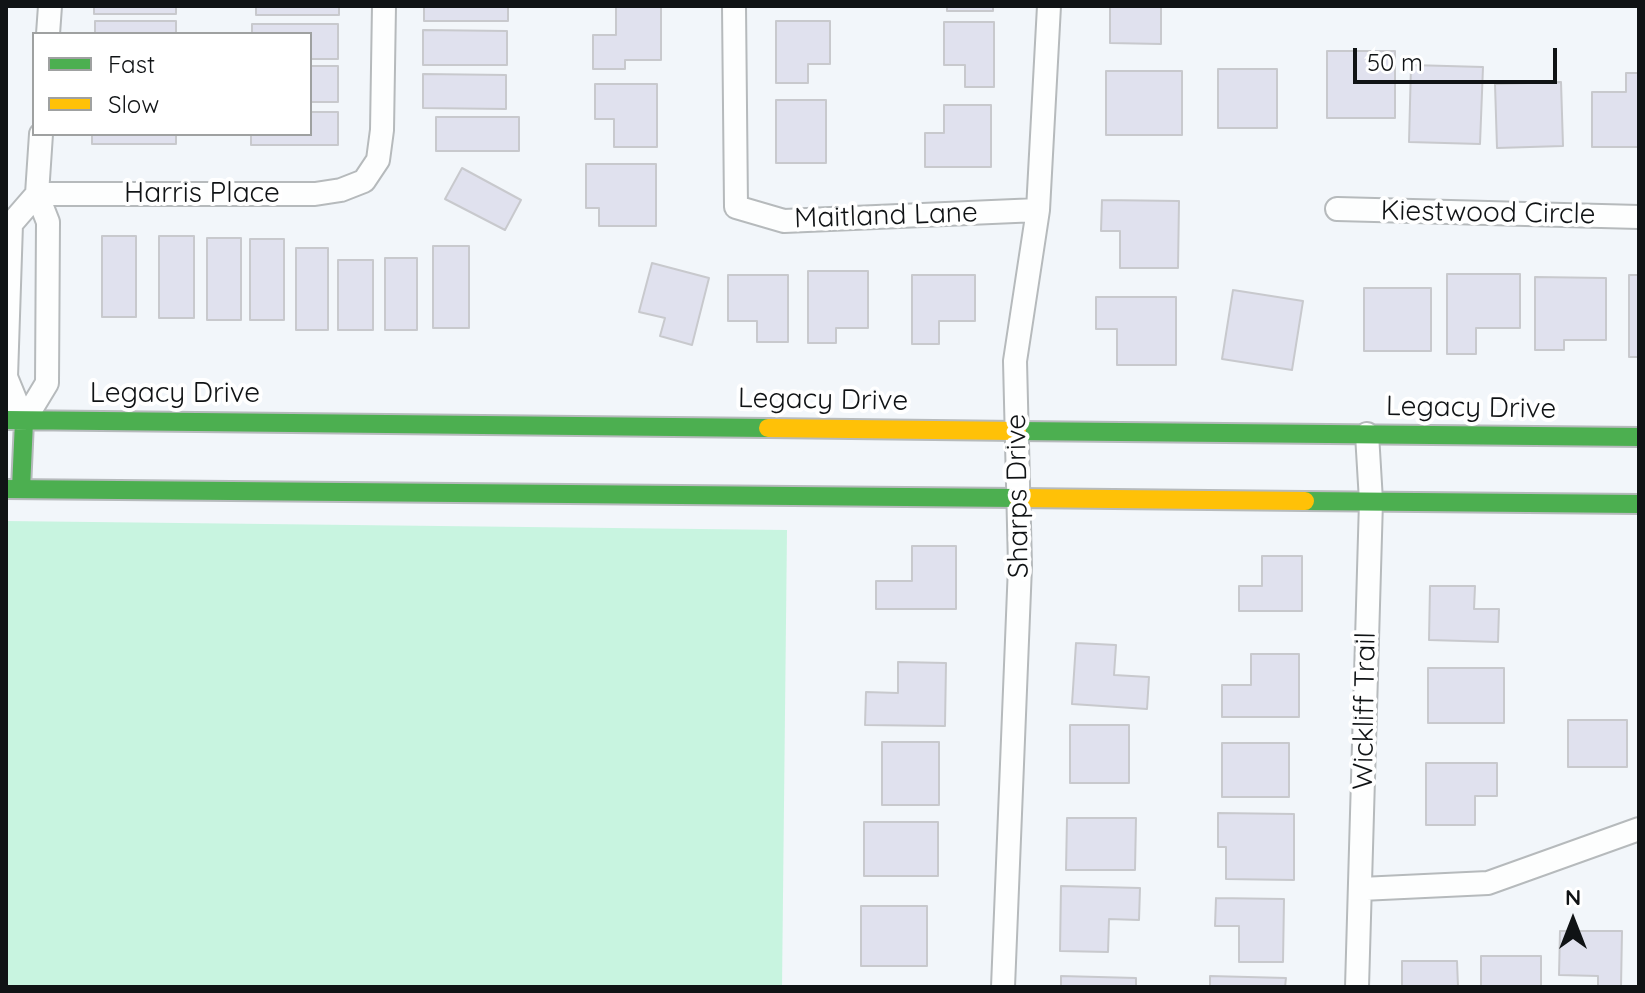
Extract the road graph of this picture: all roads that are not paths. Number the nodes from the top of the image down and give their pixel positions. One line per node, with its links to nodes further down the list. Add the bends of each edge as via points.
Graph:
1 (50, 6): 5 (street)
2 (384, 6): 7 (street, Harris Place, via 382,130 378,160 364,181 315,194)
3 (734, 6): 9 (street, Maitland Lane, via 736,207 784,221)
4 (1049, 6): 9 (street, Sharps Drive)
5 (48, 32)
6 (41, 136): 7 (street)
7 (37, 194): 11 (street, via 11,224 6,377); 11 (street, via 48,222 47,383)
8 (1337, 209): 10 (street, Kiestwood Circle)
9 (1038, 210): 12 (street, Sharps Drive, via 1015,361)
10 (1639, 217)
11 (15, 421): 12 (main road, Legacy Drive); 15 (main road)
12 (1019, 430): 13 (main road, Legacy Drive); 16 (street, Sharps Drive)
13 (1367, 434): 14 (main road, Legacy Drive); 17 (street, Wickliff Trail)
14 (1639, 437)
15 (14, 489): 16 (main road)
16 (1019, 498): 17 (main road); 21 (street, Sharps Drive)
17 (1371, 501): 18 (main road); 20 (street, Wickliff Trail)
18 (1639, 504)
19 (1639, 829): 20 (street, via 1488,883)
20 (1361, 889): 22 (street, Wickliff Trail)
21 (1003, 987)
22 (1357, 987)

